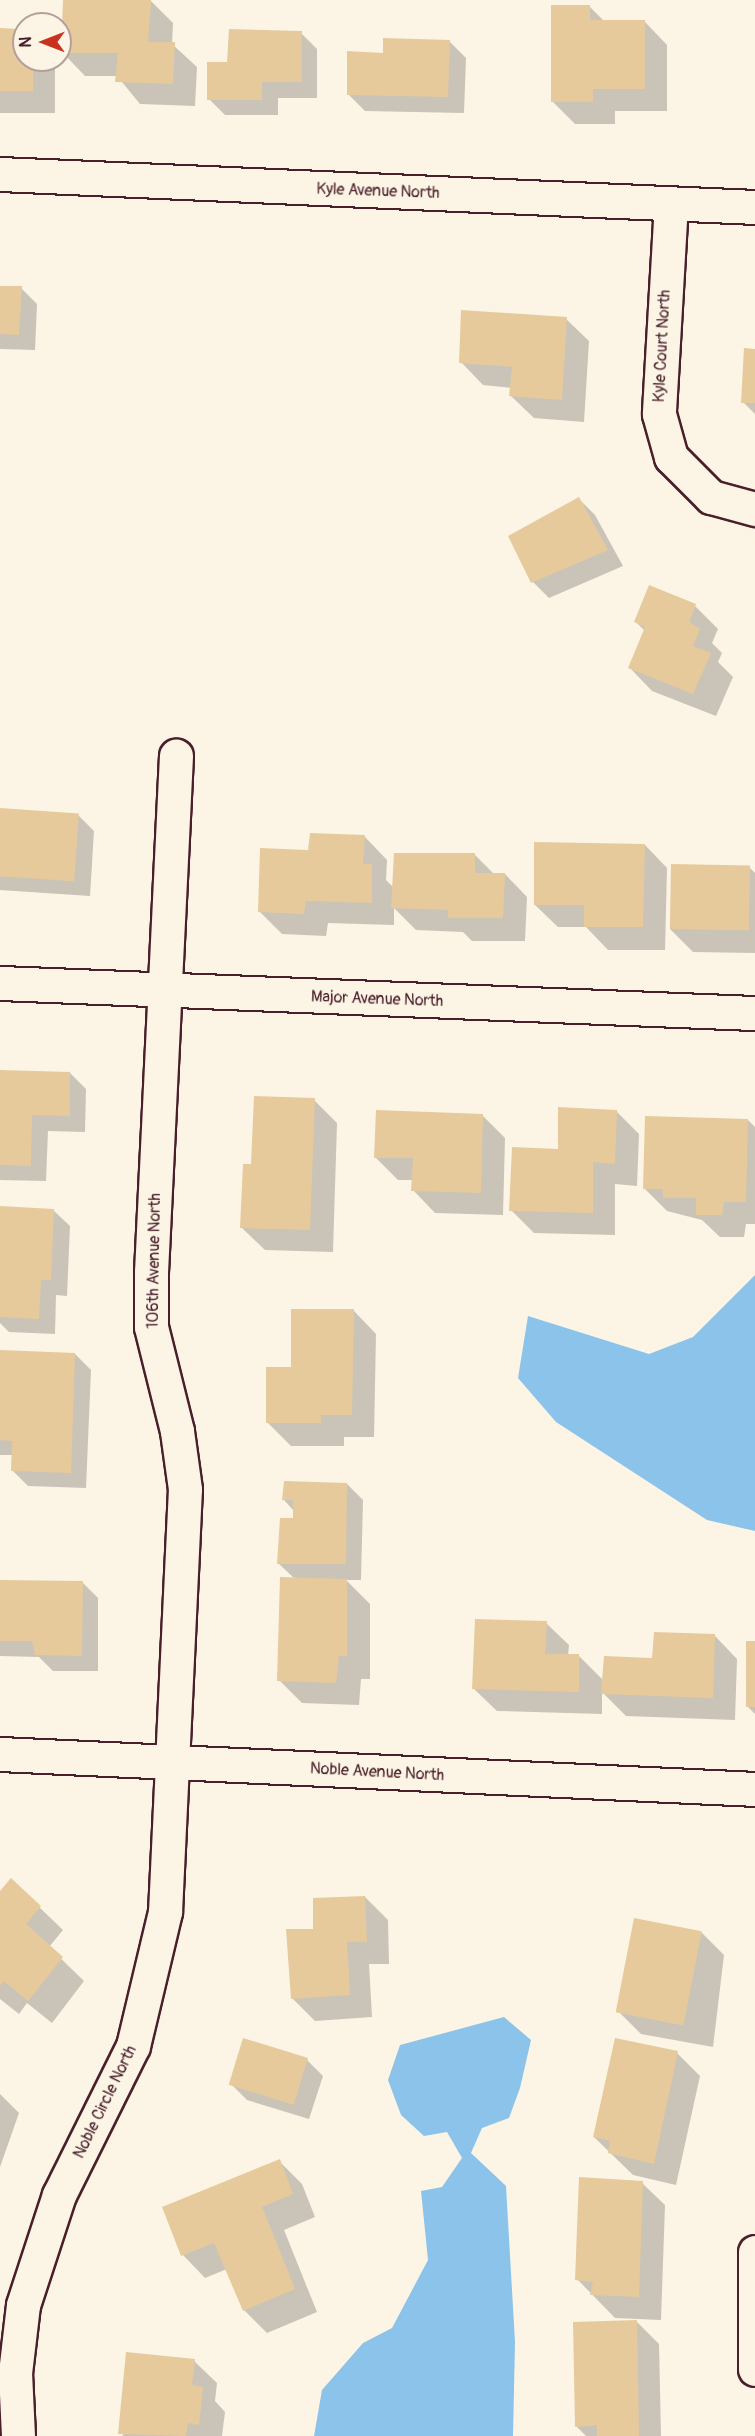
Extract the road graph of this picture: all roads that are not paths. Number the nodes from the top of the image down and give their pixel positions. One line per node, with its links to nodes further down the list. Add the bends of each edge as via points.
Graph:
1 (0, 174): 2 (street, Kyle Avenue North)
2 (671, 203): 3 (street, Kyle Avenue North); 4 (street, Kyle Court North, via 658,414 671,457 711,497)
3 (755, 207)
4 (755, 509)
5 (176, 756): 7 (street, 106th Avenue North)
6 (0, 983): 7 (street, Major Avenue North)
7 (166, 991): 8 (street, Major Avenue North); 10 (street, 106th Avenue North, via 151,1327 177,1431 185,1489)
8 (755, 1013)
9 (0, 1754): 10 (street, Noble Avenue North)
10 (171, 1762): 11 (street, Noble Avenue North); 14 (street, Noble Circle North, via 165,1912 152,1978 133,2046 59,2195 23,2305 15,2373)
11 (755, 1789)
12 (755, 2252): 13 (street)
13 (755, 2369)
14 (18, 2436)

